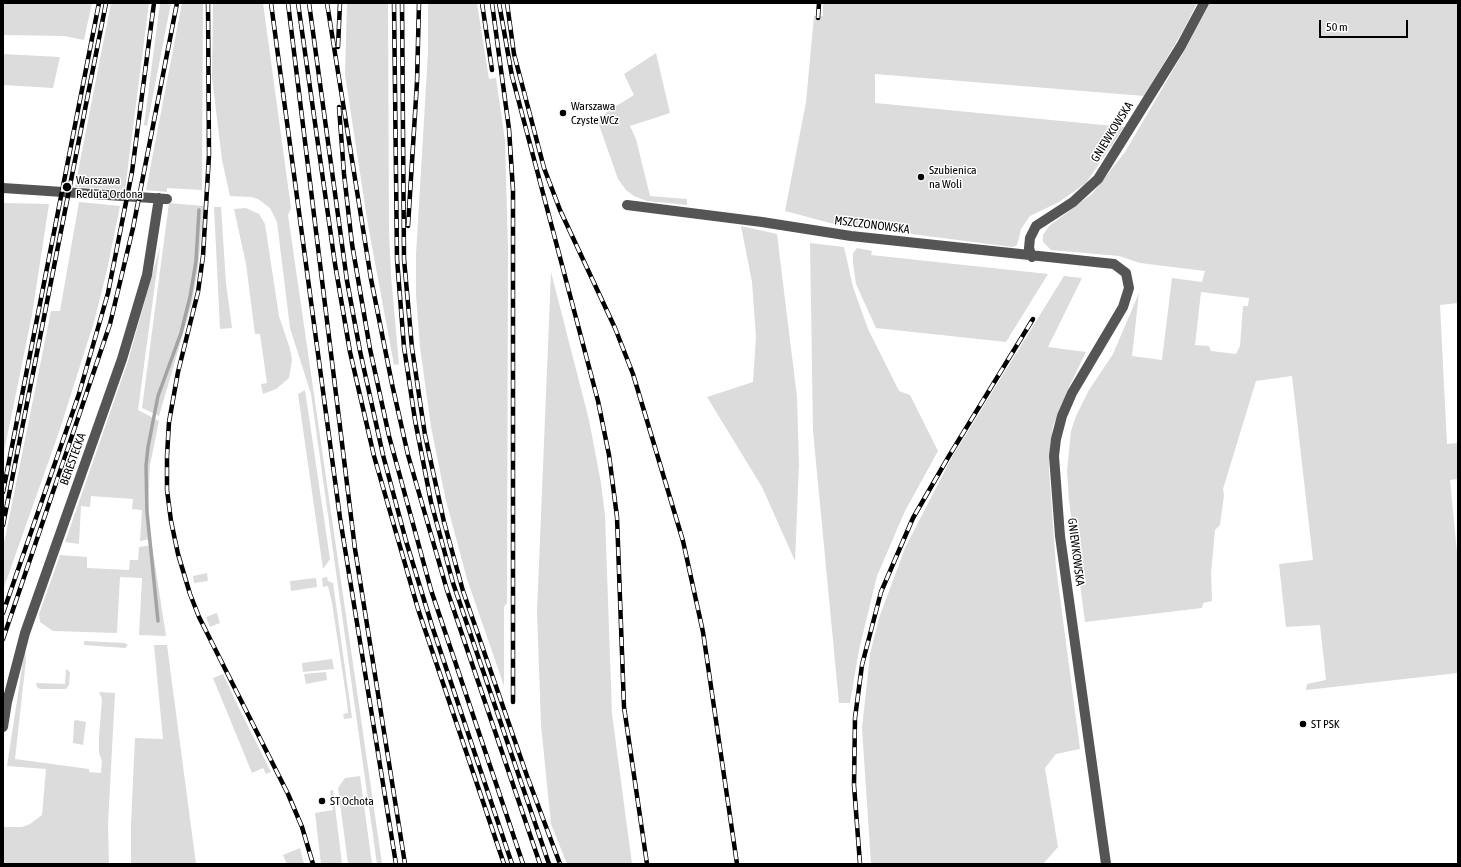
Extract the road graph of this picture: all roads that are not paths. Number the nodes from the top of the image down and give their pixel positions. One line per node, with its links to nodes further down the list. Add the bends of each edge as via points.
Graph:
1 (1204, 3): 4 (street, GNIEWKOWSKA, via 1181,46 1098,178 1073,202 1036,226 1030,238)
2 (3, 188): 6 (street, BERESTECKA, via 163,198 159,205 147,275 122,359 25,633)
3 (627, 205): 4 (street, MSZCZONOWSKA, via 851,236)
4 (1032, 257): 5 (street, MSZCZONOWSKA)
5 (1114, 264): 7 (street, GNIEWKOWSKA, via 1126,273 1129,288 1127,297 1115,322 1072,393 1062,416 1054,456 1060,536)
6 (3, 726)
7 (1106, 864)

